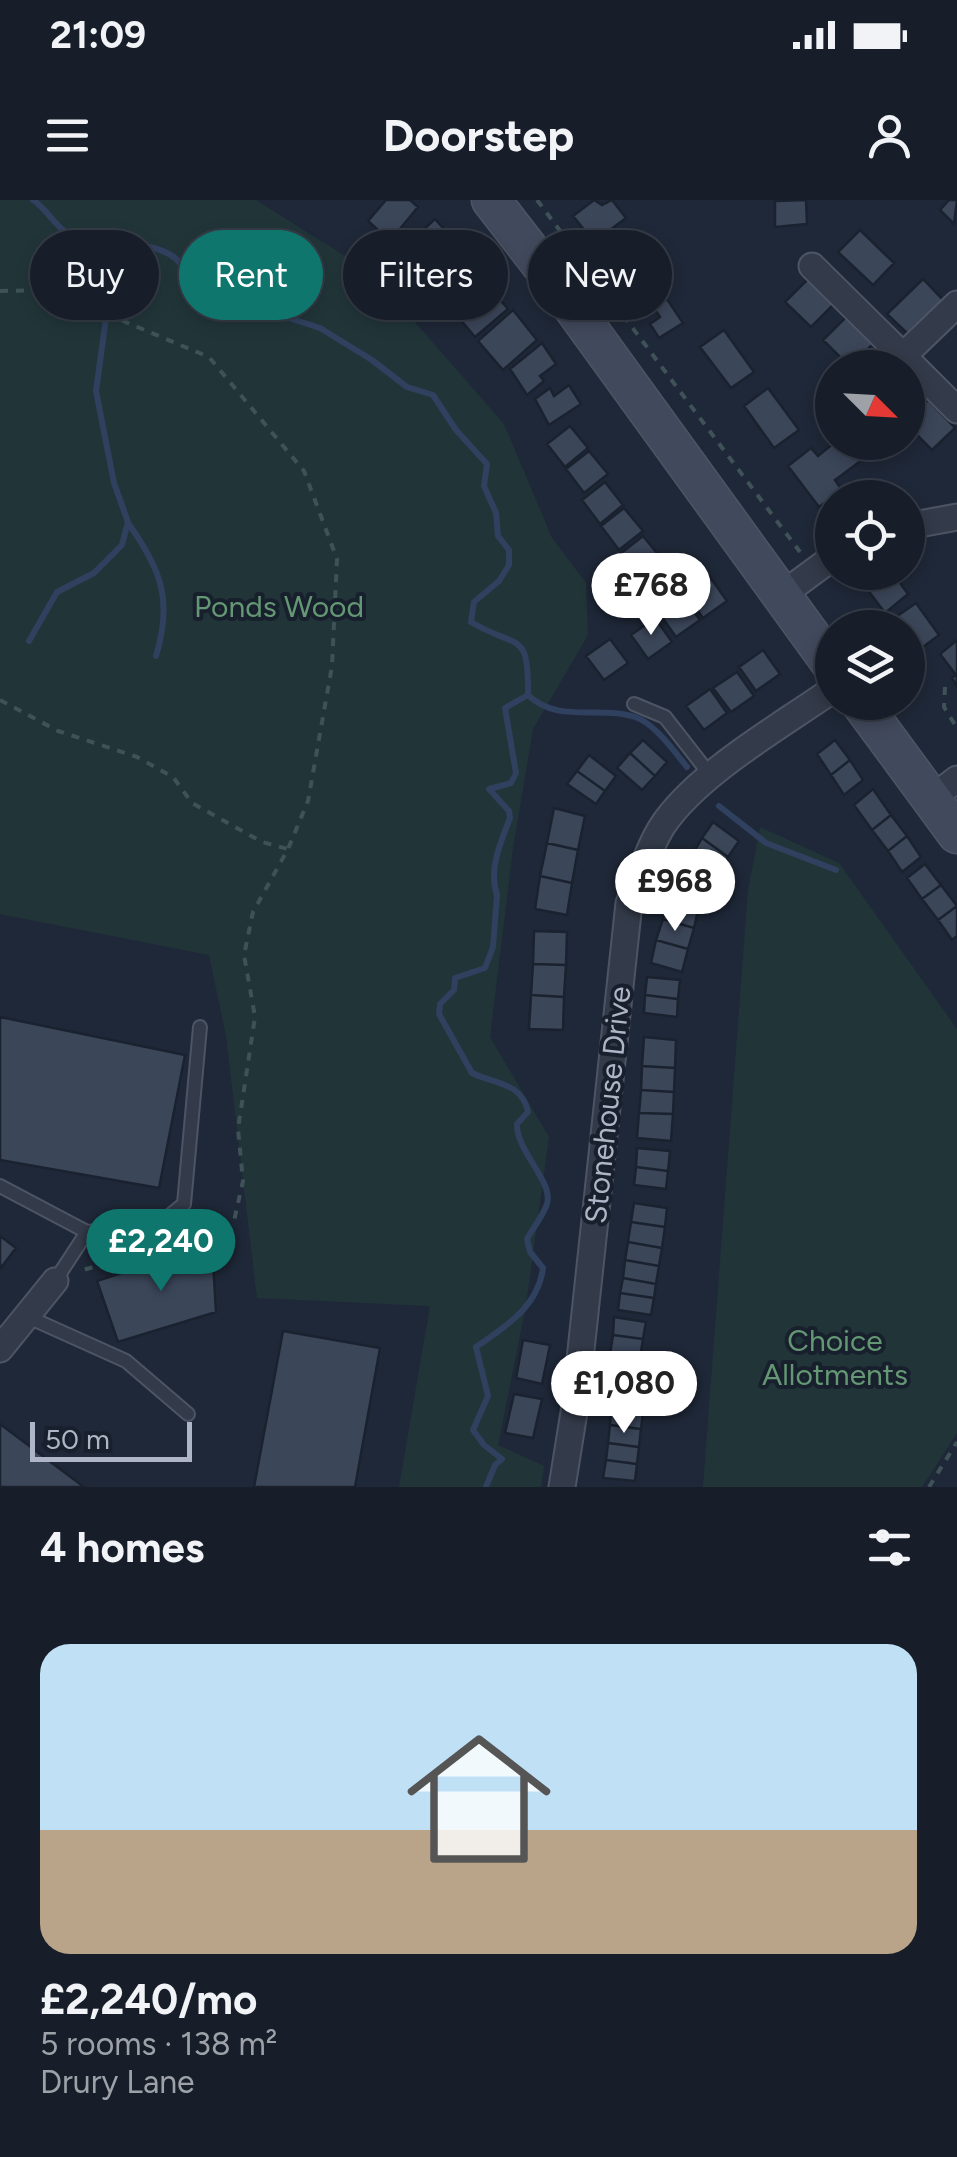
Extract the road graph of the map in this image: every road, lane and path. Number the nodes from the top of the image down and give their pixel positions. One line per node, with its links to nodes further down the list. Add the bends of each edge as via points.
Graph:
1 (491, 200): 14 (street)
2 (537, 200): 12 (path)
3 (812, 266): 6 (street)
4 (0, 291): 25 (path, via 49,290 209,356 304,471 337,559 329,686 308,802)
5 (957, 304): 7 (street)
6 (898, 350)
7 (910, 350)
8 (925, 377): 9 (street)
9 (957, 410)
10 (957, 517): 11 (street)
11 (925, 523)
12 (815, 554)
13 (815, 571): 14 (street)
14 (783, 594): 15 (street)
15 (815, 640)
16 (945, 686): 21 (path, via 944,708)
17 (0, 700): 25 (path, via 58,731 138,757 174,778 192,803)
18 (634, 704): 22 (lane, via 669,721)
19 (815, 720): 22 (street, Stonehouse Drive)
20 (873, 720): 23 (street)
21 (957, 728)
22 (711, 776): 34 (street, Stonehouse Drive, via 662,826 629,904)
23 (944, 789): 24 (street)
24 (957, 834)
25 (288, 849): 29 (path, via 253,912 244,955 254,1017 238,1129 243,1181 234,1221)
26 (200, 1027): 28 (lane, via 184,1204 157,1226)
27 (0, 1186): 28 (lane)
28 (88, 1232): 29 (lane)
29 (55, 1281): 30 (street)
30 (26, 1316): 31 (street); 32 (lane, via 126,1360)
31 (0, 1348)
32 (188, 1414)
33 (957, 1442): 35 (path)
34 (562, 1487)
35 (929, 1487)

